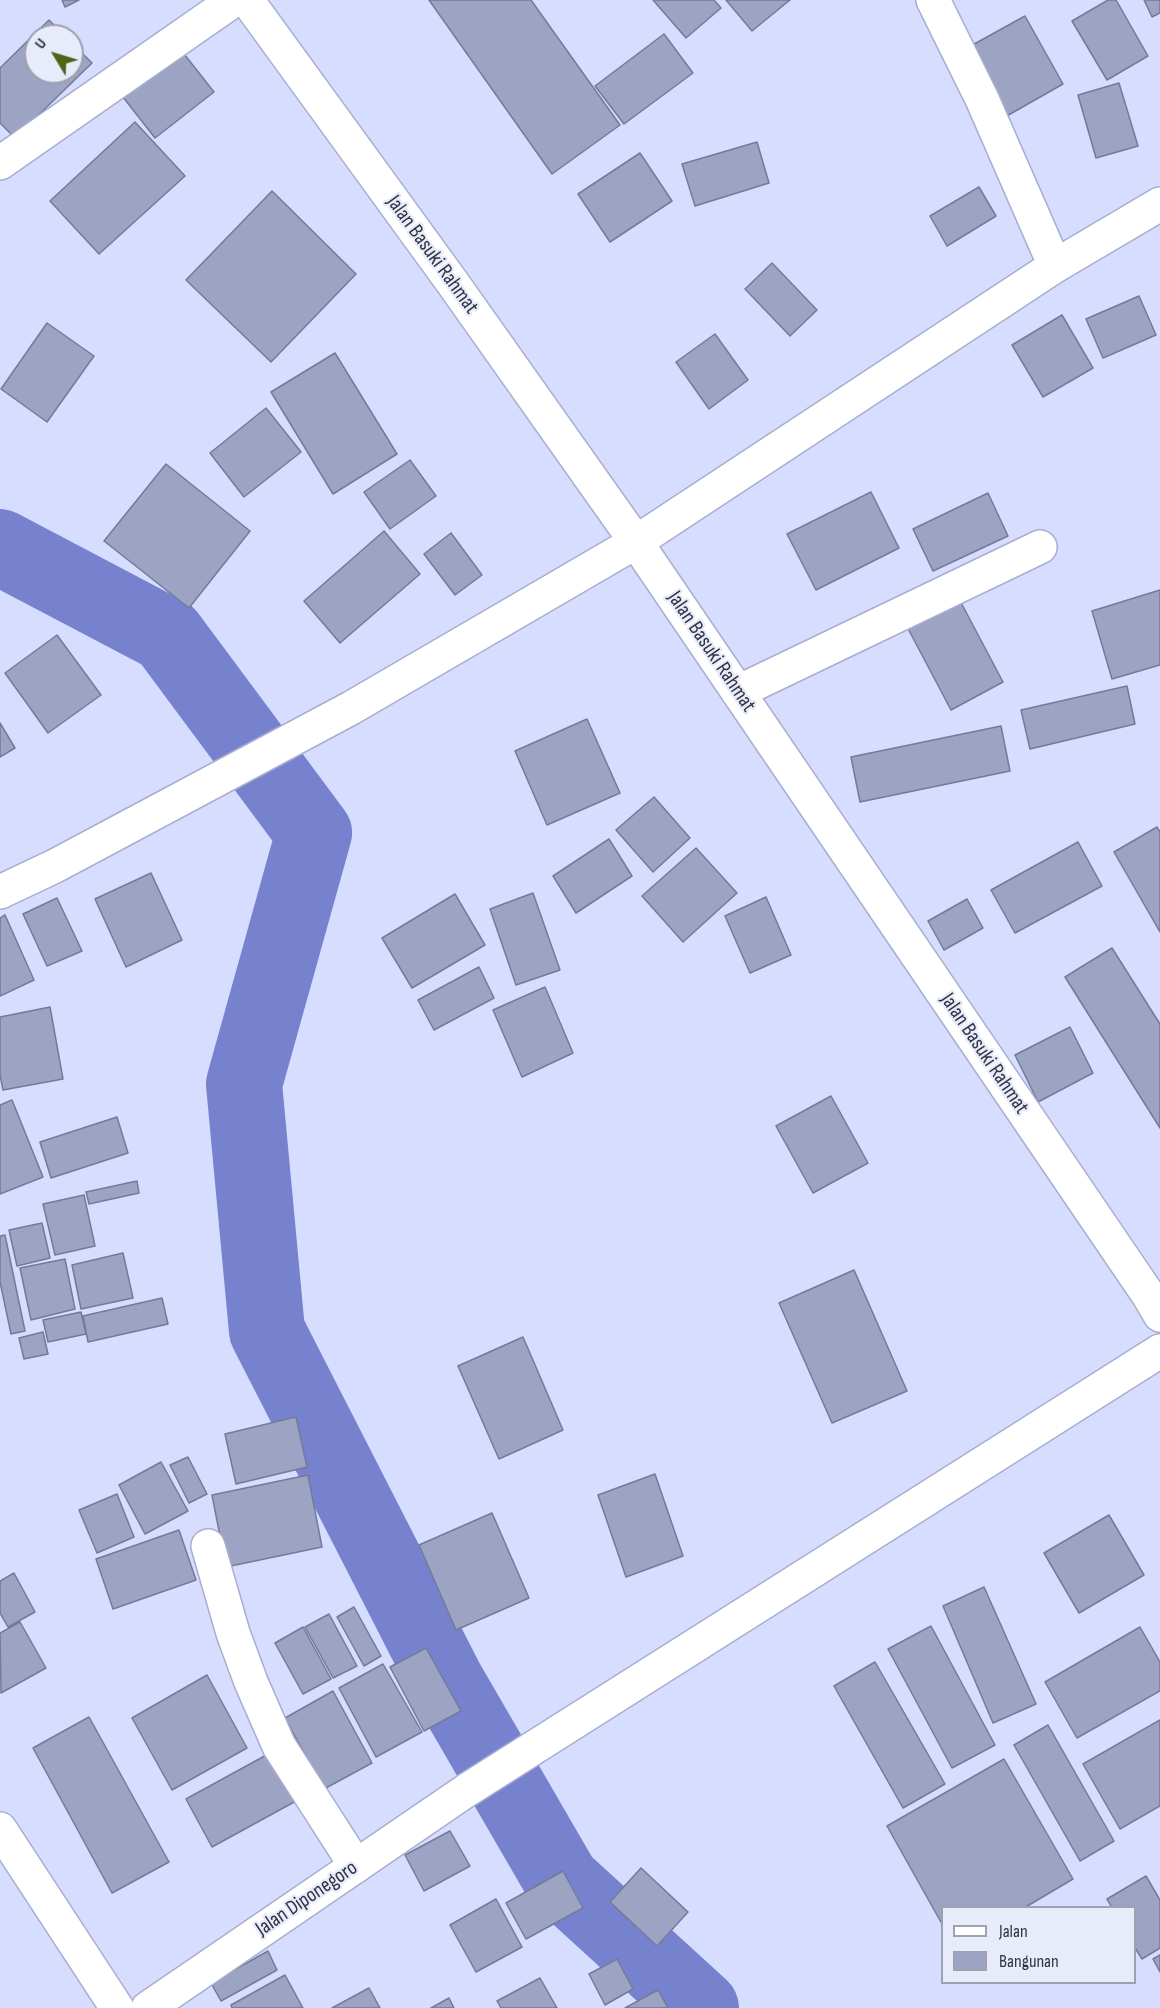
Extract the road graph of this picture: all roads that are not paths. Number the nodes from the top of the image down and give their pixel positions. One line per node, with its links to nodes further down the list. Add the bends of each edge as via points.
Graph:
1 (234, 0): 4 (street)
2 (247, 0): 7 (street, Jalan Basuki Rahmat)
3 (933, 0): 6 (street, via 982,99)
4 (0, 163)
5 (1160, 204): 6 (street)
6 (1055, 266): 7 (street)
7 (636, 542): 9 (street, Jalan Basuki Rahmat); 10 (street, via 351,708)
8 (1040, 547): 9 (street)
9 (738, 692): 11 (street, Jalan Basuki Rahmat)
10 (0, 892)
11 (1156, 1300)
12 (1160, 1351): 15 (street, Jalan Diponegoro, via 467,1790)
13 (208, 1546): 15 (street, via 233,1634 279,1746)
14 (0, 1828): 16 (street)
15 (356, 1866): 17 (street, Jalan Diponegoro)
16 (117, 2008)
17 (148, 2008)

